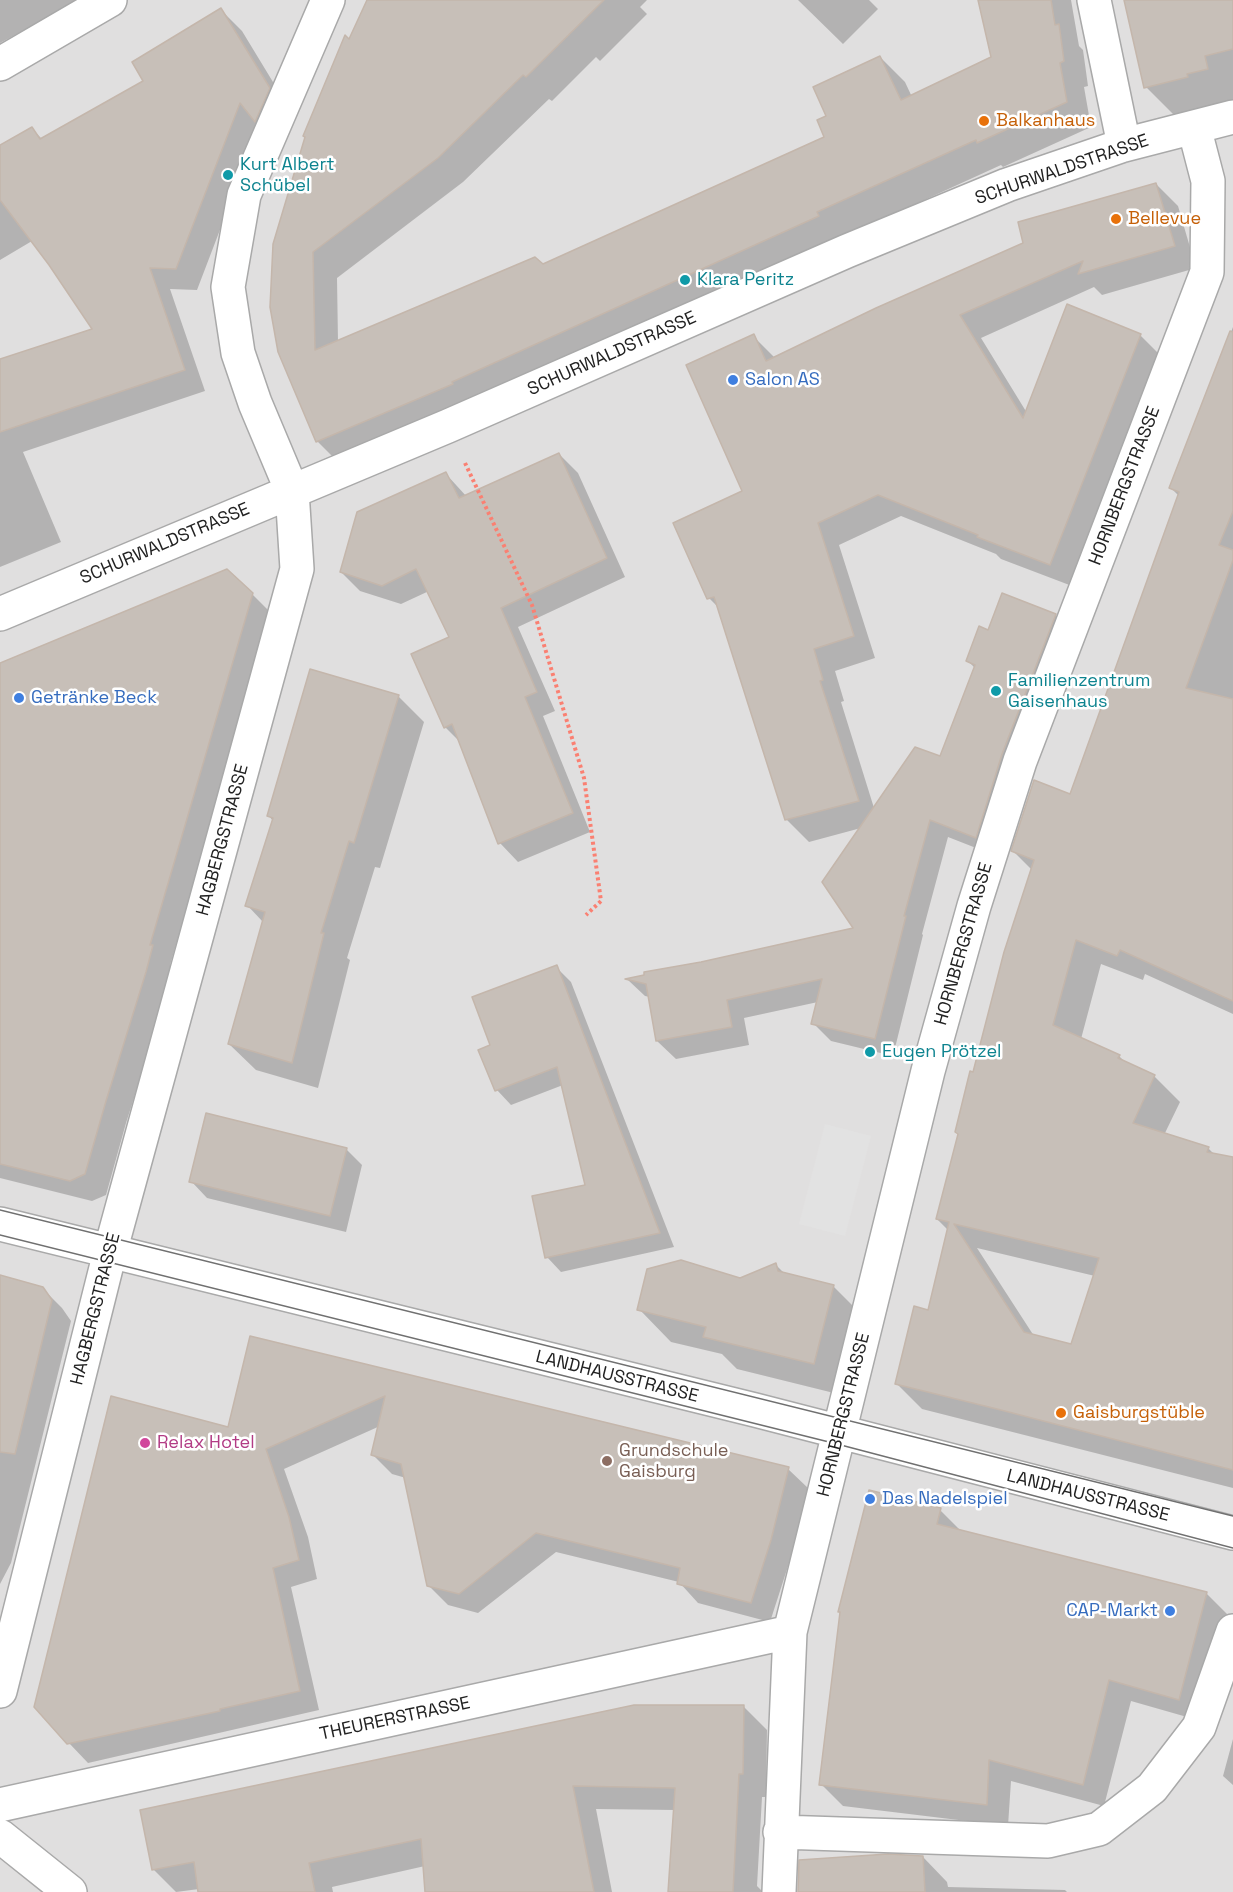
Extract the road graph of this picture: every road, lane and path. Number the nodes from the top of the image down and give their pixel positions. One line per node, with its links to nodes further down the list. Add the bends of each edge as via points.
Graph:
1 (110, 0): 4 (street)
2 (328, 0): 9 (street, HAGBERGSTRASSE, via 244,195 228,287 238,353)
3 (1094, 0): 7 (street)
4 (0, 64)
5 (1233, 117): 6 (street, SCHURWALDSTRASSE)
6 (1194, 127): 7 (street, SCHURWALDSTRASSE); 14 (street, HORNBERGSTRASSE, via 1208,181 1207,272 1020,761 974,906 928,1071)
7 (1124, 145): 9 (street, SCHURWALDSTRASSE, via 1007,185 869,242)
8 (465, 463): 11 (path, via 532,605 584,778 601,901)
9 (292, 491): 10 (street, SCHURWALDSTRASSE); 13 (street, HAGBERGSTRASSE, via 297,569)
10 (0, 614)
11 (586, 915)
12 (0, 1224): 13 (street, LANDHAUSSTRASSE)
13 (110, 1252): 14 (street, LANDHAUSSTRASSE); 18 (street, HAGBERGSTRASSE)
14 (839, 1432): 15 (street, LANDHAUSSTRASSE); 17 (street, HORNBERGSTRASSE)
15 (1233, 1533)
16 (1233, 1631): 20 (street, via 1199,1727 1152,1788 1099,1829 1048,1841)
17 (790, 1632): 19 (street, THEURERSTRASSE); 20 (street, HORNBERGSTRASSE)
18 (0, 1691)
19 (0, 1805)
20 (780, 1832): 23 (street, HORNBERGSTRASSE)
21 (0, 1836): 22 (street)
22 (70, 1892)
23 (778, 1892)

